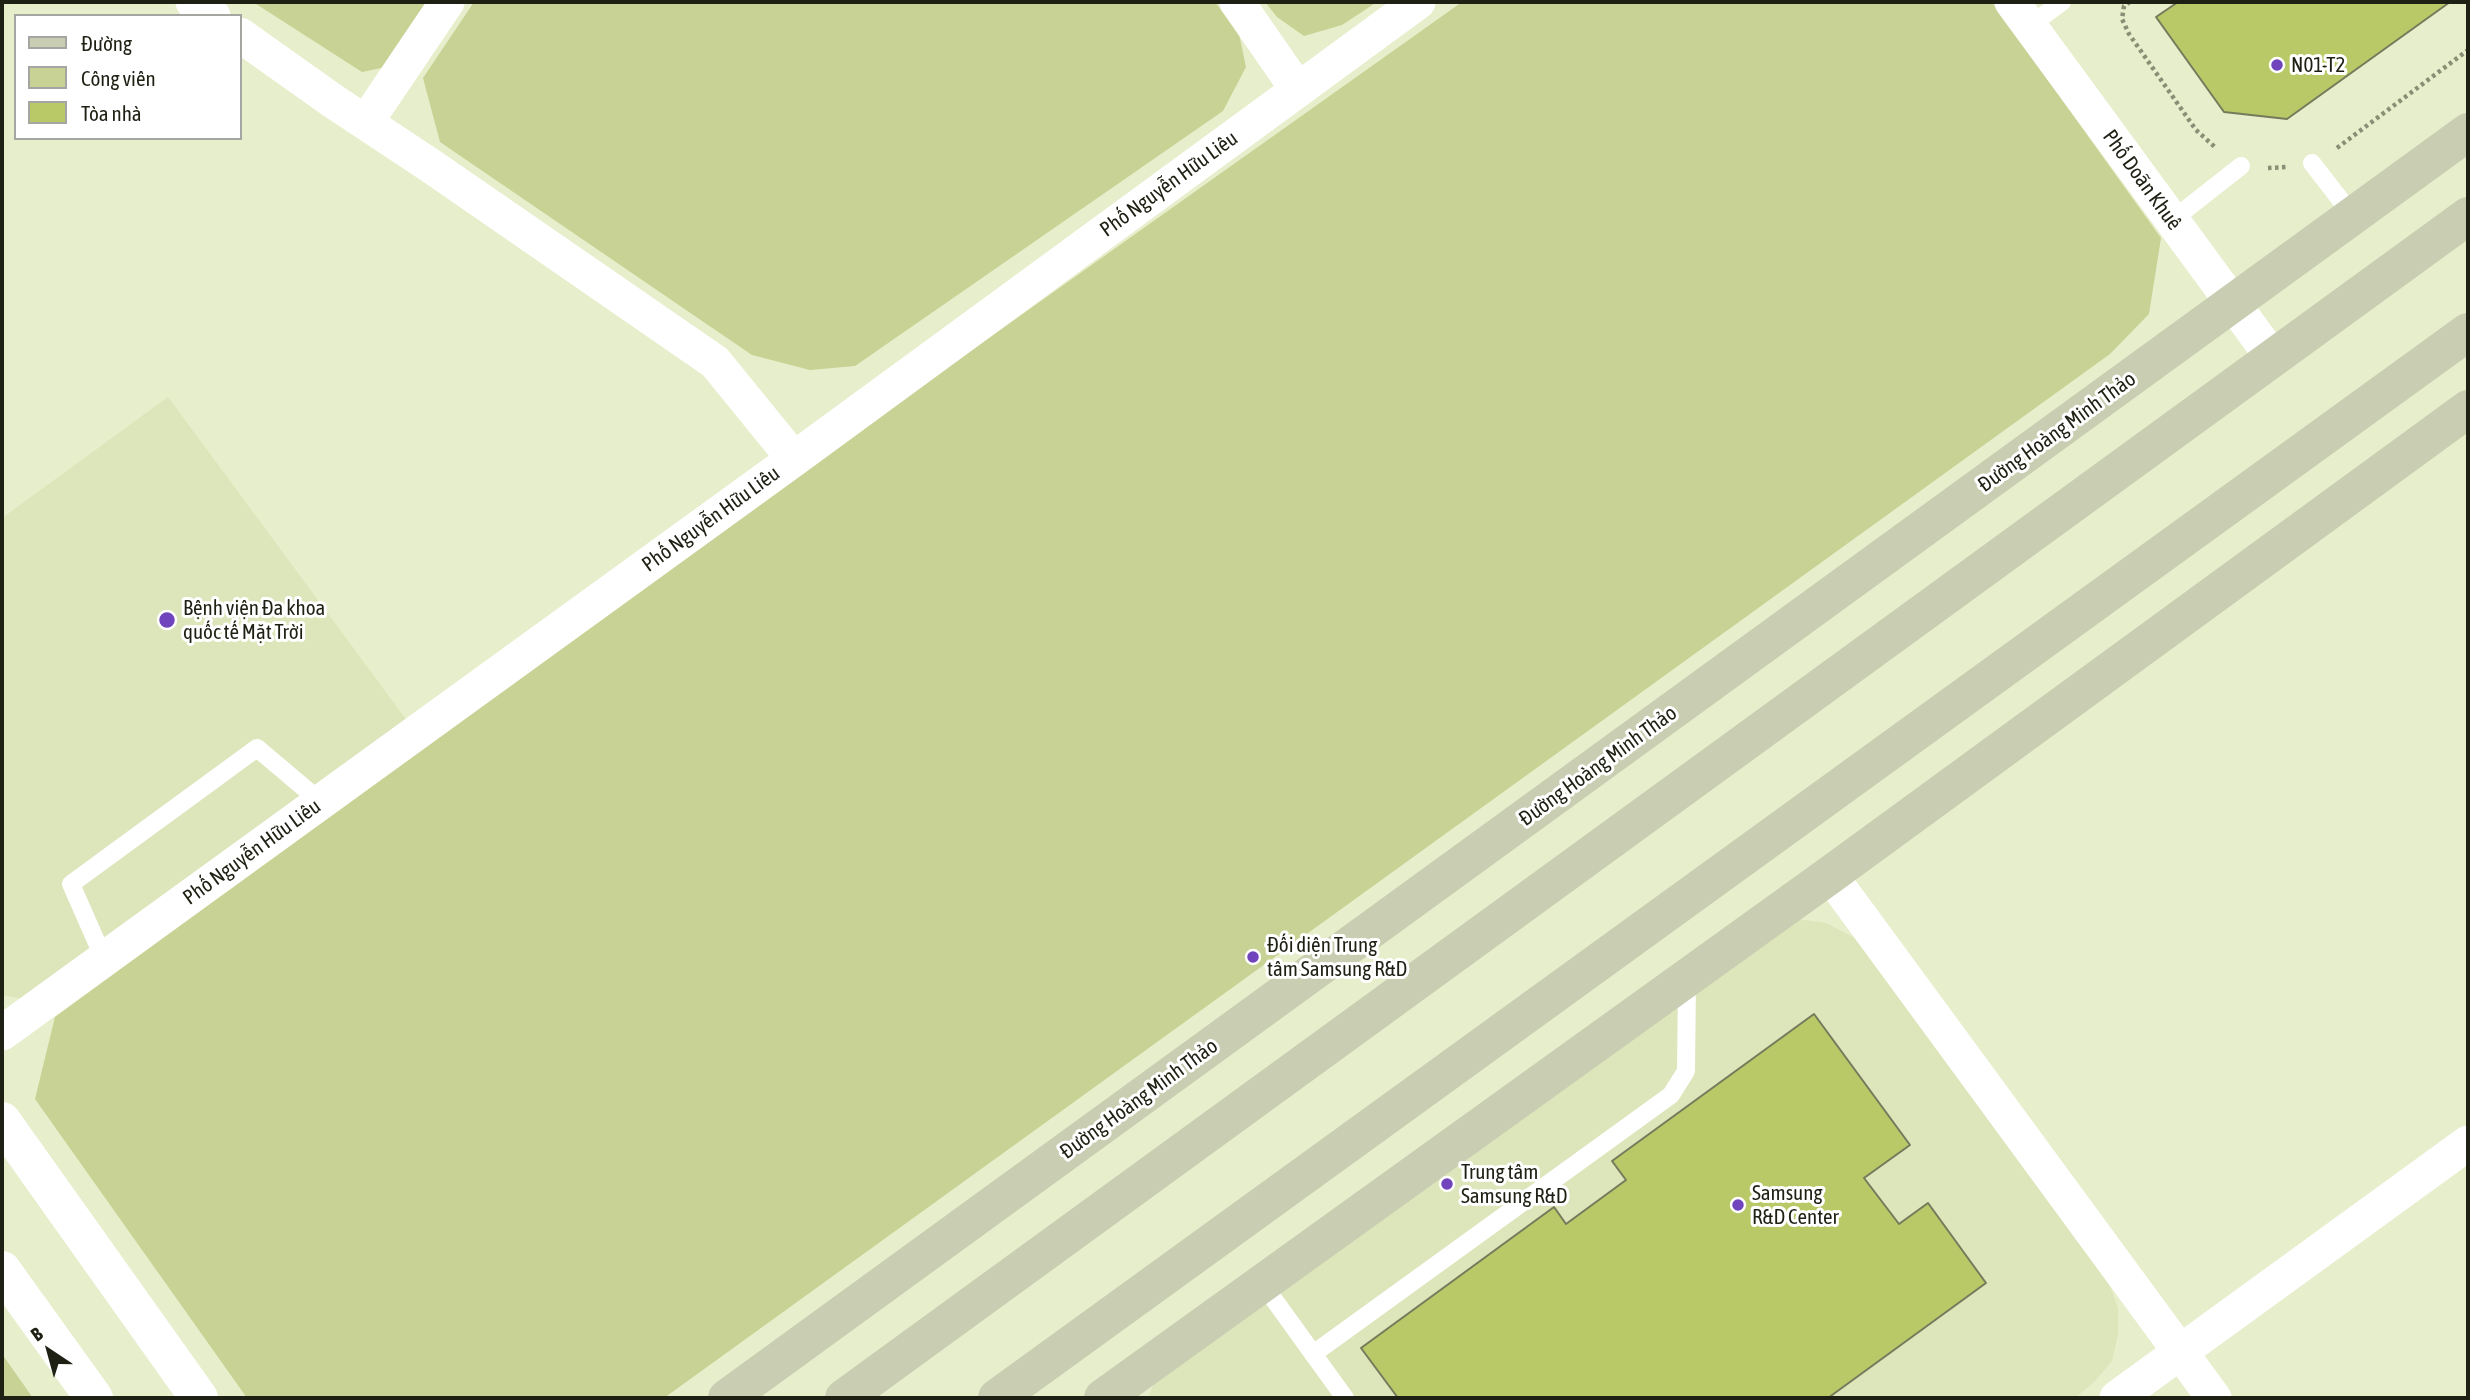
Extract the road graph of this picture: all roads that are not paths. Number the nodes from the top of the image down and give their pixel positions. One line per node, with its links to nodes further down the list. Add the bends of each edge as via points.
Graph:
1 (193, 2): 6 (street)
2 (447, 2): 10 (street)
3 (1237, 2): 9 (street)
4 (1418, 2): 9 (street, Phố Nguyễn Hữu Liêu)
5 (2062, 2): 7 (lane)
6 (210, 14)
7 (2020, 14): 16 (street, Phố Doãn Khuê)
8 (242, 36): 10 (street)
9 (1298, 90): 21 (street, Phố Nguyễn Hữu Liêu)
10 (366, 122): 21 (street, via 715,362)
11 (2468, 132): 14 (main road, Đường Hoàng Minh Thảo)
12 (2312, 163): 14 (lane)
13 (2242, 166): 16 (lane)
14 (2353, 216): 17 (main road, Đường Hoàng Minh Thảo)
15 (2468, 216): 19 (main road)
16 (2171, 221): 17 (street, Phố Doãn Khuê)
17 (2234, 303): 19 (street, Phố Doãn Khuê); 35 (main road, Đường Hoàng Minh Thảo)
18 (2468, 332): 37 (main road)
19 (2273, 358): 36 (main road)
20 (2468, 409): 23 (main road)
21 (794, 459): 22 (street, Phố Nguyễn Hữu Liêu)
22 (321, 802): 24 (street, Phố Nguyễn Hữu Liêu); 24 (lane, via 257,748 71,884)
23 (1829, 875): 25 (main road); 31 (street)
24 (104, 959): 26 (street, Phố Nguyễn Hữu Liêu)
25 (1687, 977): 29 (main road); 32 (lane, via 1686,1071 1671,1094)
26 (2, 1033)
27 (2, 1121): 34 (street)
28 (2468, 1143): 31 (street)
29 (1262, 1283): 32 (lane); 38 (main road)
30 (7, 1288): 33 (street)
31 (2180, 1353): 40 (street); 41 (street)
32 (1313, 1354): 39 (lane)
33 (94, 1398)
34 (199, 1398)
35 (727, 1398)
36 (844, 1398)
37 (997, 1398)
38 (1103, 1398)
39 (1345, 1398)
40 (2117, 1398)
41 (2214, 1398)

